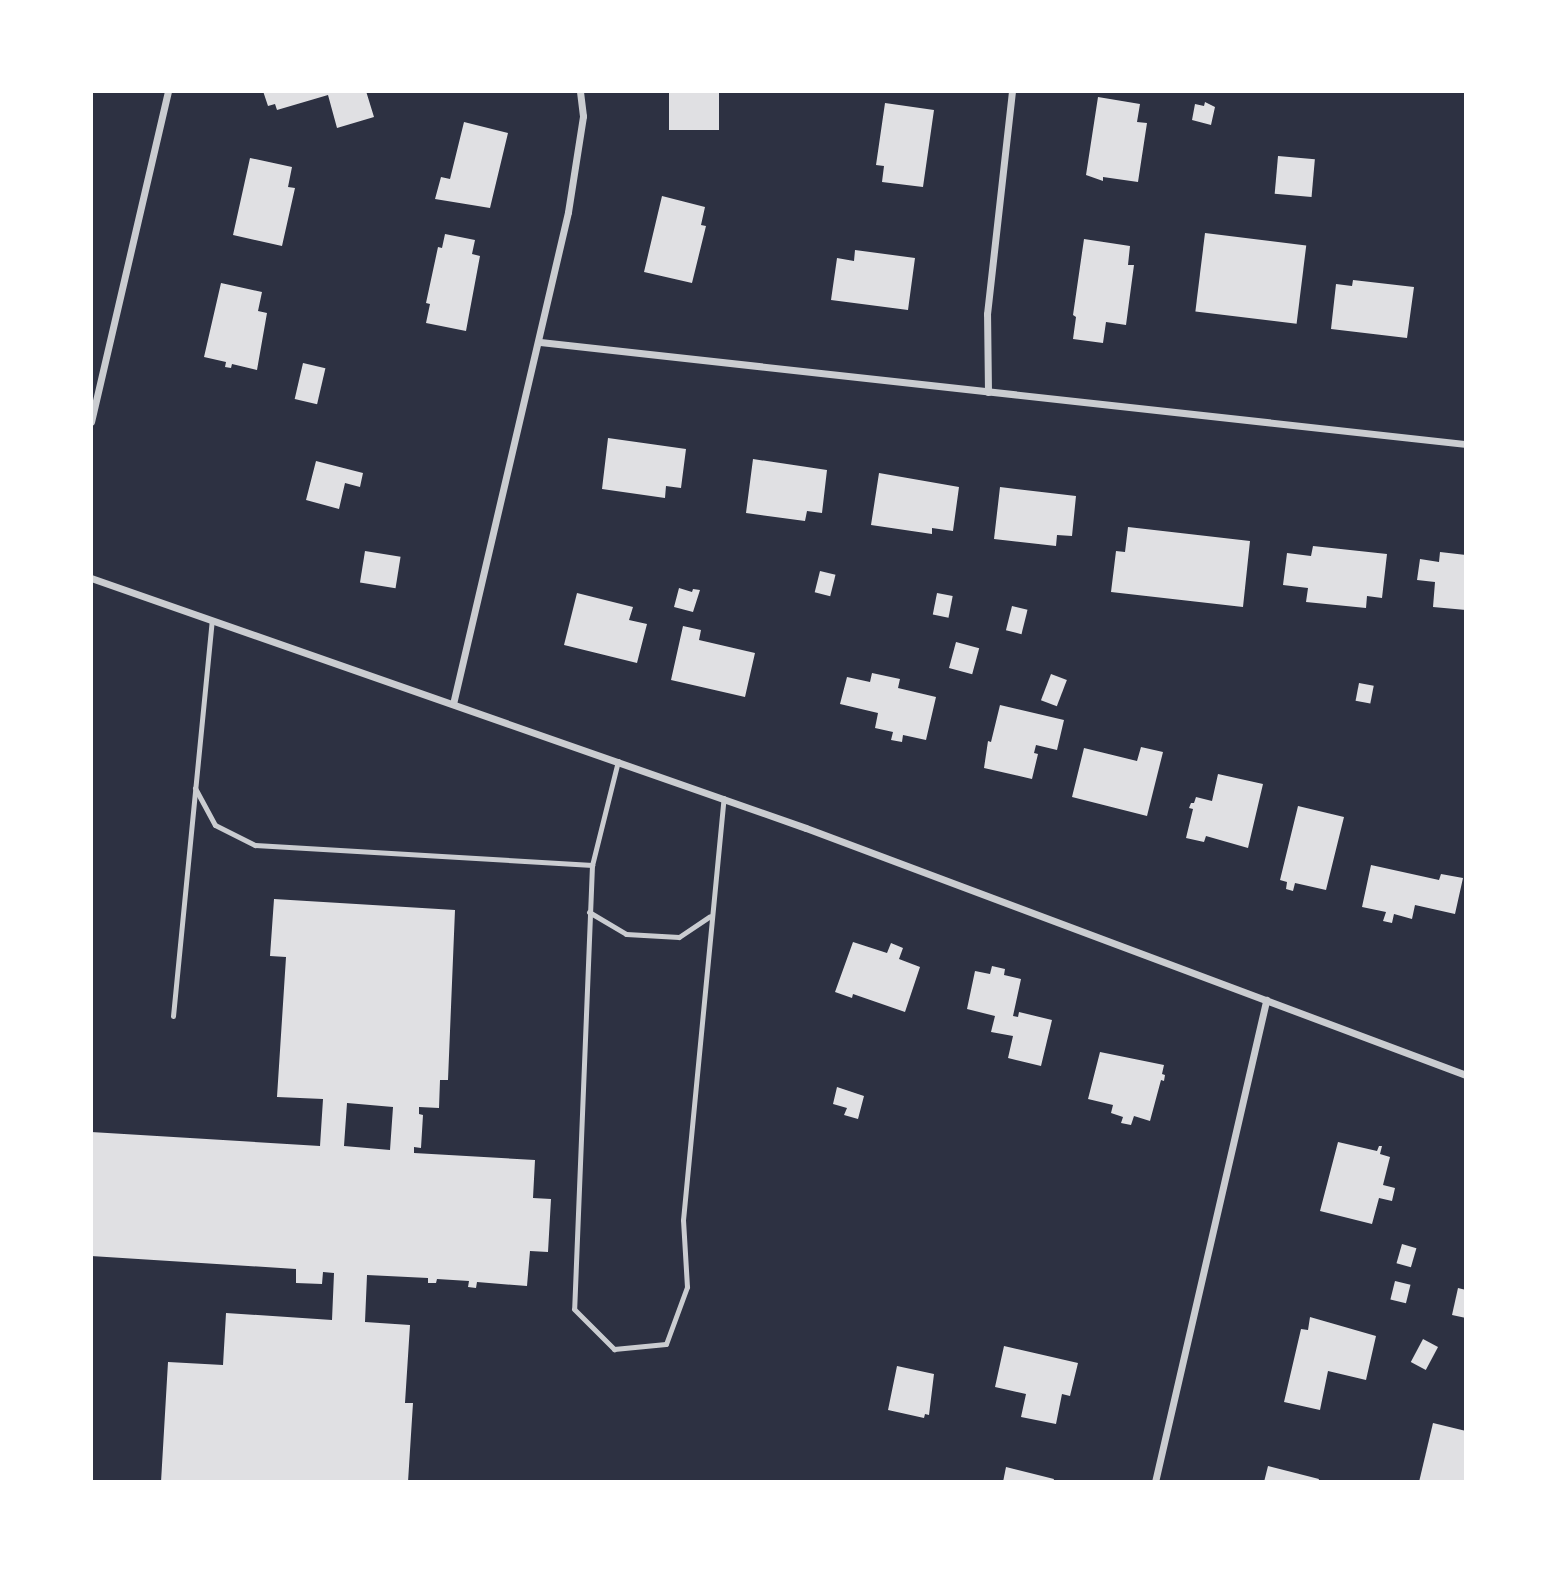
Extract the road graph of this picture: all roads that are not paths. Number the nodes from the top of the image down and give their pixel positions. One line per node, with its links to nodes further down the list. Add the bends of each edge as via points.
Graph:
1 (168, 91): 6 (street)
2 (580, 91): 4 (street, via 583,116 568,212)
3 (1012, 91): 5 (street, via 987,314)
4 (540, 342): 5 (street); 10 (street)
5 (988, 392): 7 (street)
6 (91, 422)
7 (1466, 444)
8 (91, 578): 9 (street)
9 (212, 620): 10 (street); 12 (lane)
10 (453, 704): 11 (street)
11 (618, 761): 13 (street); 14 (lane)
12 (195, 788): 14 (lane, via 215,825 255,845); 18 (lane)
13 (724, 799): 16 (lane); 17 (street)
14 (592, 865): 15 (lane)
15 (589, 912): 16 (lane, via 626,934 678,937); 16 (lane, via 574,1310 614,1349 666,1344 687,1287 683,1220)
16 (710, 916)
17 (1266, 1000): 19 (street); 20 (street)
18 (173, 1016)
19 (1466, 1075)
20 (1155, 1482)

